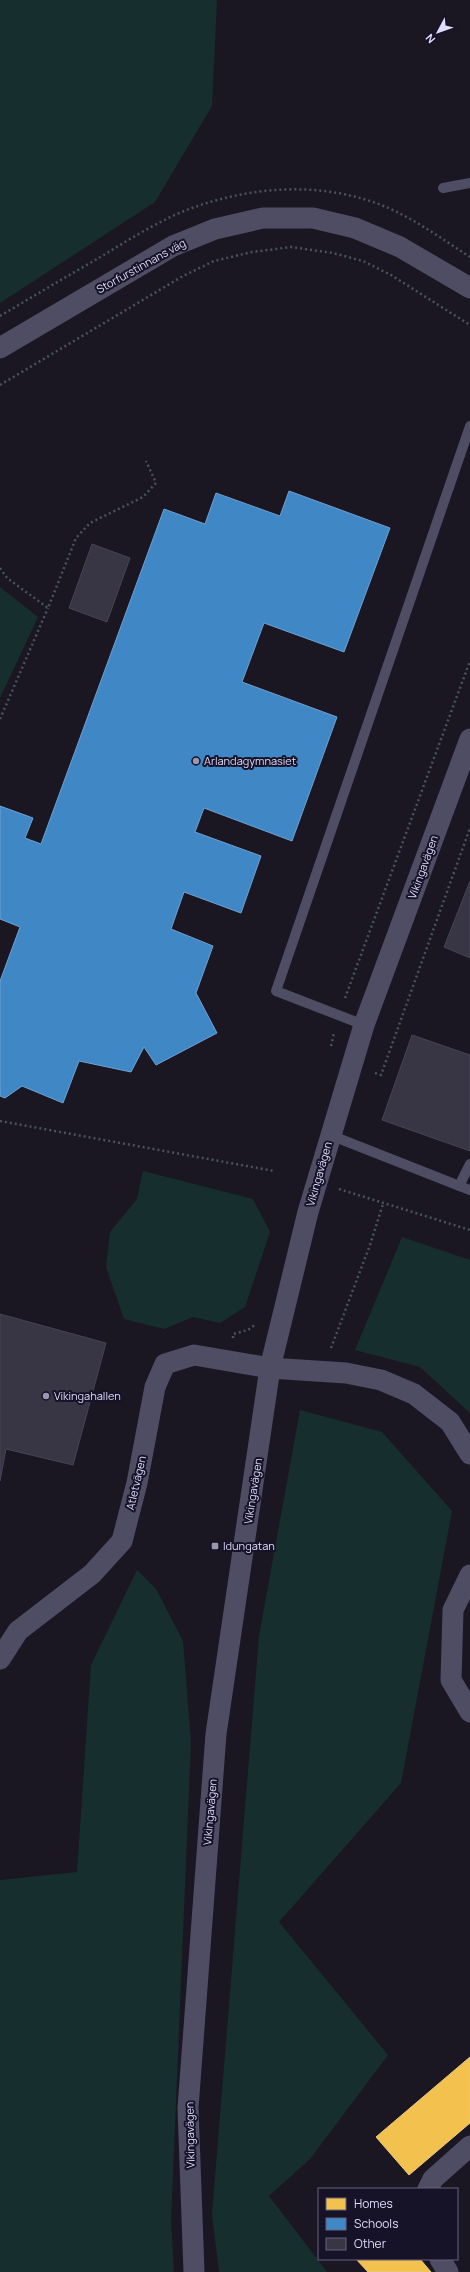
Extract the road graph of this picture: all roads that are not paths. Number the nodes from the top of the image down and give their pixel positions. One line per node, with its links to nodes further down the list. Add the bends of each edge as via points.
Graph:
1 (470, 183): 2 (lane)
2 (443, 188)
3 (470, 288): 4 (street, Storfurstinnans väg, via 400,247 355,228 313,218 262,218 215,229 173,246)
4 (0, 348)
5 (470, 426): 7 (lane, via 276,991)
6 (470, 739): 7 (street, Vikingavägen)
7 (364, 1025): 8 (street, Vikingavägen)
8 (330, 1135): 10 (lane); 12 (street, Vikingavägen, via 308,1212)
9 (470, 1164): 10 (lane)
10 (459, 1186): 11 (lane)
11 (470, 1190)
12 (270, 1368): 13 (street, via 323,1371 381,1380 414,1394 450,1422); 15 (street, Atletvägen, via 194,1355 165,1364 155,1387 138,1483 122,1541 92,1574 18,1631); 20 (street, Vikingavägen, via 216,1742 188,2108)
13 (470, 1454)
14 (470, 1575): 16 (street, via 453,1610 451,1680)
15 (0, 1659)
16 (470, 1712)
17 (470, 2146): 18 (street, via 433,2179)
18 (428, 2188)
19 (441, 2260): 21 (street)
20 (194, 2272)
21 (448, 2272)

